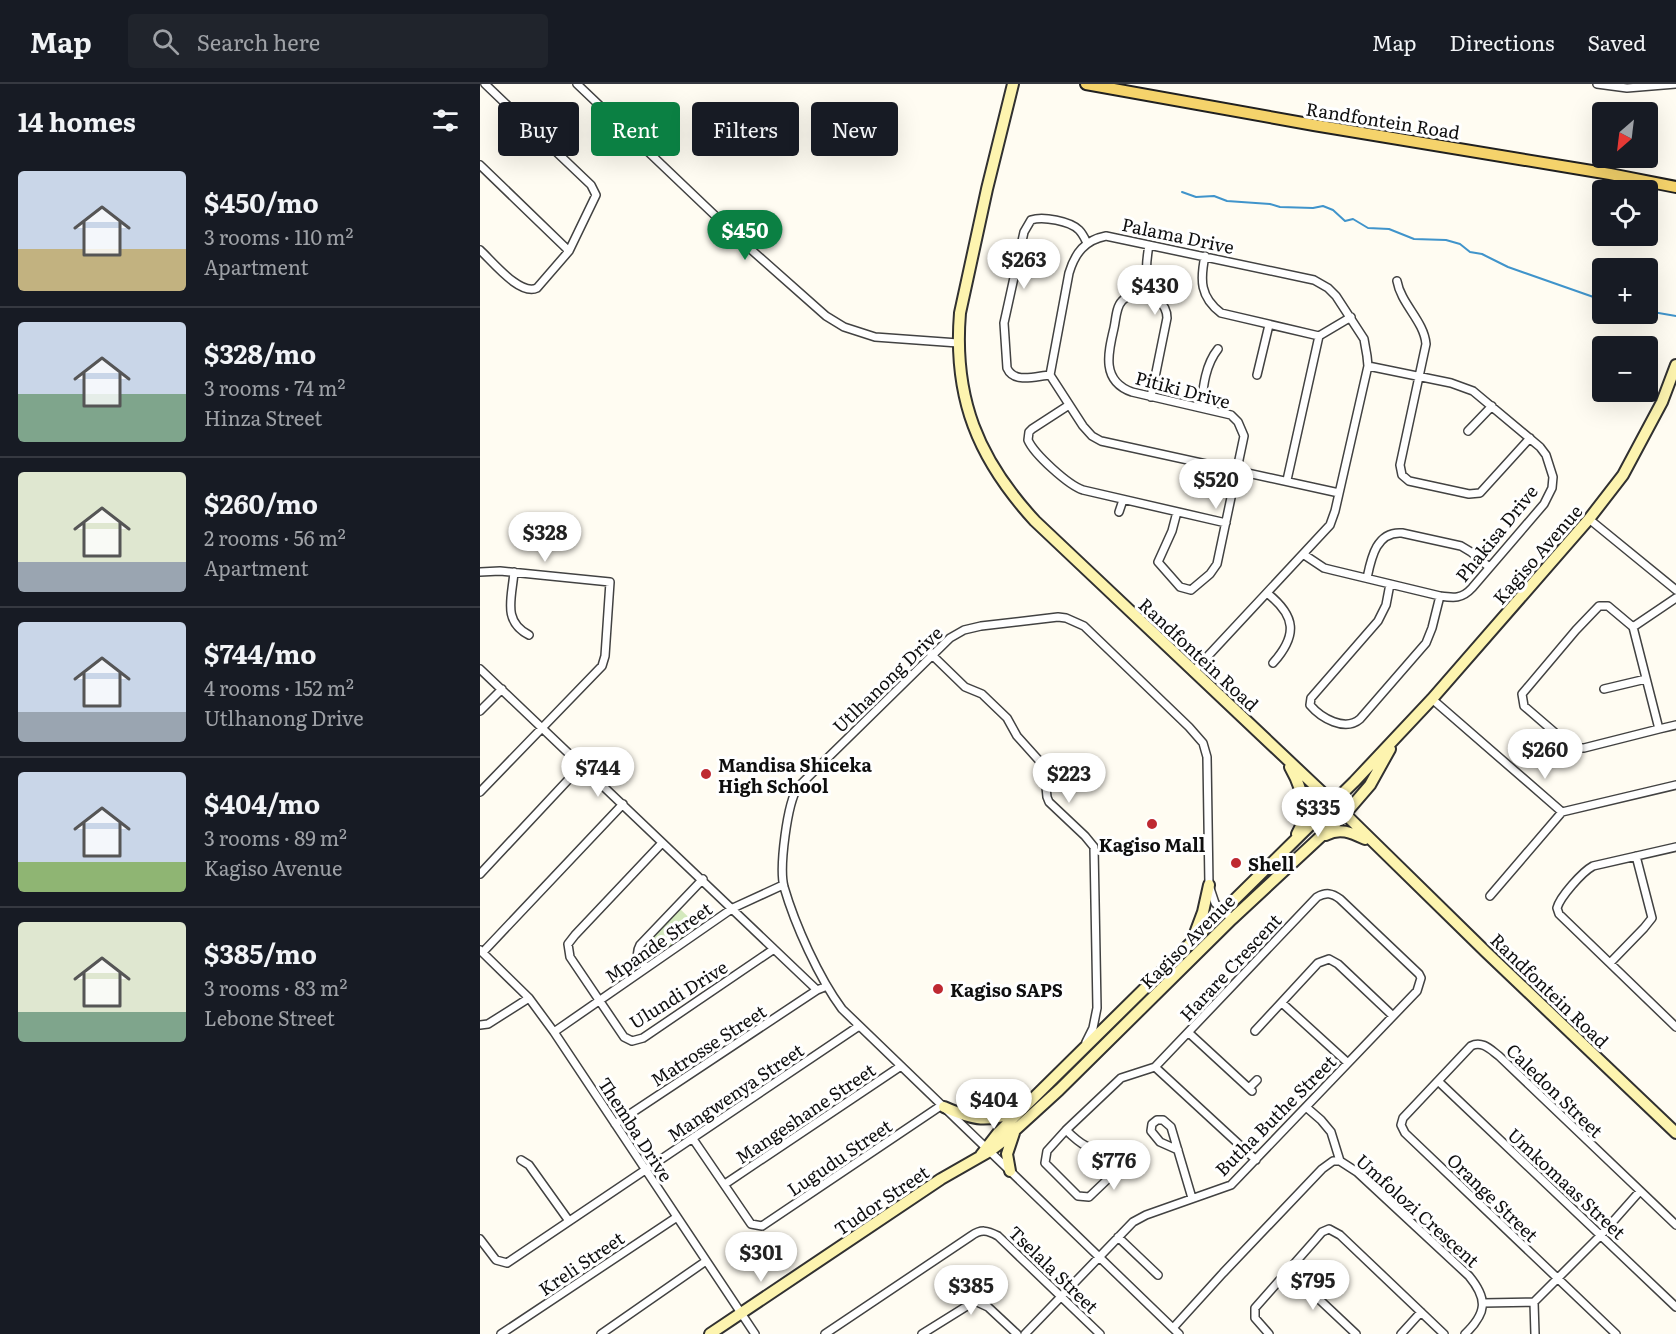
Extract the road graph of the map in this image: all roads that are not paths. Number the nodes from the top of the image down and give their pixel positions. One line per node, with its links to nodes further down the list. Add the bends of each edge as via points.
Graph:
1 (485, 84): 12 (street, via 595,191 595,201)
2 (577, 84): 19 (street, via 826,316 844,327 875,337)
3 (1013, 84): 19 (street, Randfontein Road, via 960,313)
4 (1086, 84): 8 (main road, Randfontein Road)
5 (1597, 84): 6 (street, via 1627,88)
6 (1676, 84)
7 (480, 165): 12 (street)
8 (1676, 187)
9 (1087, 243): 10 (street, Palama Drive, via 1107,236); 23 (street, via 1073,260); 23 (street, via 1075,227 1045,219 1031,220 1024,232 1004,323 1007,368 1016,377)
10 (1149, 245): 13 (street, Palama Drive); 15 (street, via 1145,271)
11 (480, 250): 12 (street, via 520,287 532,291)
12 (569, 251)
13 (1205, 256): 16 (street, Palama Drive, via 1320,282); 17 (street, via 1203,287 1217,310)
14 (1397, 281): 25 (street, via 1401,298 1425,337)
15 (1154, 293): 26 (street, via 1166,308 1167,318); 26 (street, Pitiki Drive, via 1122,300 1108,355 1109,368 1121,387)
16 (1351, 317): 18 (street); 22 (street, Palama Drive, via 1364,339)
17 (1269, 325): 18 (street); 24 (street)
18 (1319, 336): 33 (street)
19 (958, 343): 55 (street, Randfontein Road, via 960,378 973,427 1004,484 1035,521)
20 (1218, 349): 29 (street, via 1211,358)
21 (1676, 365): 38 (street, Kagiso Avenue, via 1644,438 1623,475)
22 (1368, 366): 25 (street, Phakisa Drive); 34 (street, Palama Drive)
23 (1050, 375): 27 (street)
24 (1257, 375)
25 (1420, 377): 28 (street, Phakisa Drive, via 1465,386); 31 (street, via 1400,465 1402,476 1409,482 1480,493)
26 (1151, 397): 29 (street, Pitiki Drive)
27 (1069, 405): 32 (street, via 1088,433 1097,439); 35 (street, via 1029,432 1029,444 1073,486)
28 (1492, 406): 30 (street); 31 (street, Phakisa Drive)
29 (1201, 407): 32 (street, Pitiki Drive, via 1231,415 1238,422 1244,436)
30 (1468, 431)
31 (1530, 438): 41 (street, Phakisa Drive, via 1551,466 1551,488 1544,504)
32 (1238, 470): 33 (street); 39 (street)
33 (1287, 480): 34 (street)
34 (1339, 493): 40 (street, Palama Drive, via 1330,525)
35 (1123, 500): 36 (street); 37 (street)
36 (1119, 512)
37 (1177, 512): 39 (street); 39 (street, via 1158,562 1184,589 1196,588 1215,568)
38 (1589, 519): 46 (street); 59 (street, Kagiso Avenue)
39 (1226, 523)
40 (1303, 554): 44 (street, Phakisa Drive, via 1324,568); 47 (street, Palama Drive)
41 (1488, 567): 44 (street, via 1461,546 1397,532 1388,535 1373,552); 48 (street, Phakisa Drive, via 1463,596)
42 (480, 572): 43 (street)
43 (514, 572): 51 (street, via 511,619 518,630); 62 (street, via 610,582 602,666)
44 (1367, 578): 45 (street, Phakisa Drive)
45 (1390, 584): 48 (street, Phakisa Drive); 48 (street, via 1378,621 1311,698 1310,705 1317,712 1344,725 1360,719 1426,643)
46 (1676, 590)
47 (1267, 593): 53 (street, via 1281,604 1290,625 1287,646); 55 (street, Palama Drive)
48 (1440, 596)
49 (1676, 598): 50 (street)
50 (1633, 627): 56 (street); 63 (street, via 1608,606 1599,606 1524,690 1522,702 1576,748)
51 (529, 635)
52 (931, 654): 84 (street, Utlhanong Drive, via 793,794); 85 (street, Utlhanong Drive, via 957,633 981,626 1058,617 1084,626 1203,743); 108 (street, via 965,687 982,694 1007,718 1017,736 1044,766 1050,802 1094,847 1097,1003 1093,1028)
53 (1273, 663)
54 (480, 669): 57 (street)
55 (1193, 672): 65 (street, Randfontein Road)
56 (1646, 679): 58 (street); 63 (street)
57 (502, 689): 60 (street); 62 (street)
58 (1604, 689)
59 (1432, 699): 64 (street, Kagiso Avenue); 74 (street)
60 (480, 711)
61 (1676, 725): 63 (street)
62 (542, 726): 66 (street); 71 (street)
63 (1659, 729)
64 (1392, 743): 67 (street, Kagiso Avenue); 69 (street, Kagiso Avenue)
65 (1284, 757): 68 (street, Randfontein Road); 79 (street, via 1299,782 1303,802 1302,820)
66 (582, 765): 73 (street); 82 (street)
67 (1354, 783): 68 (street, via 1333,790); 72 (street, Kagiso Avenue)
68 (1314, 784): 72 (street, Randfontein Road)
69 (1370, 785): 75 (street, Kagiso Avenue); 77 (street, via 1357,817)
70 (1676, 785): 74 (street)
71 (480, 792)
72 (1333, 802): 75 (street, Randfontein Road); 79 (street, Kagiso Avenue)
73 (623, 804): 78 (street); 93 (street)
74 (1562, 812): 87 (street)
75 (1345, 814): 76 (street, Kagiso Avenue); 77 (street, Randfontein Road)
76 (1317, 840): 77 (street, via 1339,830); 90 (street, Kagiso Avenue)
77 (1372, 841): 120 (street, Randfontein Road)
78 (662, 843): 83 (street); 99 (street, Ulundi Drive, via 568,944 574,964)
79 (1290, 845): 89 (street, Kagiso Avenue)
80 (1676, 847): 81 (street)
81 (1636, 856): 94 (street, via 1652,918); 94 (street, via 1588,868 1558,905 1559,914)
82 (480, 874)
83 (703, 879): 88 (street); 95 (street, via 640,945 638,957)
84 (783, 885): 88 (street, Mpande Street); 96 (street, Utlhanong Drive)
85 (1209, 885): 89 (street, Utlhanong Drive, via 1213,899); 91 (street)
86 (1329, 893): 101 (street, Butha Buthe Street, via 1348,906 1419,974 1417,991); 107 (street, Harare Crescent, via 1317,897)
87 (1490, 896)
88 (733, 908): 92 (street); 95 (street, Mpande Street)
89 (1223, 911): 90 (street, Utlhanong Drive); 91 (street, Kagiso Avenue)
90 (1232, 919): 118 (street, Kagiso Avenue)
91 (1190, 944): 108 (street, Kagiso Avenue)
92 (774, 949): 97 (street); 99 (street, Ulundi Drive, via 637,1040 624,1036)
93 (482, 951): 98 (street, Themba Drive)
94 (1610, 963): 104 (street)
95 (646, 968): 99 (street, Mpande Street)
96 (827, 986): 97 (street); 103 (street, Utlhanong Drive)
97 (817, 990): 117 (street, Matrosse Street)
98 (529, 998): 102 (street, via 489,1024); 106 (street, Themba Drive)
99 (601, 1000): 106 (street, Mpande Street)
100 (1282, 1003): 101 (street, via 1318,963 1329,959); 105 (street); 109 (street)
101 (1393, 1016): 109 (street, Butha Buthe Street)
102 (480, 1024)
103 (859, 1026): 110 (street, Utlhanong Drive); 122 (street, Mangwenya Street)
104 (1676, 1027)
105 (1255, 1031)
106 (554, 1032): 117 (street, Themba Drive)
107 (1189, 1033): 111 (street, Harare Crescent); 112 (street, via 1250,1090)
108 (1078, 1055): 116 (street, Kagiso Avenue)
109 (1348, 1063): 115 (street, Butha Buthe Street)
110 (901, 1066): 114 (street, Utlhanong Drive); 130 (street, Mangeshane Street)
111 (1155, 1067): 119 (street, via 1121,1078); 126 (street)
112 (1257, 1080)
113 (1438, 1081): 121 (street, Caledon Street, via 1403,1118 1401,1125); 131 (street, Caledon Street, via 1472,1046 1487,1047); 136 (street, Umkomaas Street)
114 (943, 1106): 116 (street, via 980,1120); 123 (street, Utlhanong Drive); 130 (street, Lugudu Street, via 766,1225 751,1224)
115 (1306, 1107): 126 (street, Butha Buthe Street); 127 (street, via 1331,1132)
116 (1020, 1112): 123 (street, Kagiso Avenue)
117 (615, 1124): 128 (street, Themba Drive)
118 (1015, 1130): 123 (street, Kagiso Avenue); 129 (street, via 1007,1154)
119 (1066, 1130): 119 (street, via 1047,1151 1045,1163 1078,1196 1089,1197 1111,1176 1109,1161 1105,1154 1082,1144)
120 (1676, 1133)
121 (1408, 1136): 143 (street, Orange Street)
122 (693, 1139): 128 (street, Mangwenya Street); 130 (street)
123 (986, 1150): 129 (street, Utlhanong Drive); 149 (street, Tudor Street)
124 (1178, 1150): 124 (street, via 1168,1123 1159,1119 1152,1124 1156,1139); 132 (street)
125 (521, 1160): 134 (street, via 529,1165)
126 (1256, 1160): 132 (street, Butha Buthe Street, via 1231,1185)
127 (1340, 1161): 146 (street, Umfolozi Crescent, via 1357,1172 1469,1276 1481,1292); 150 (street, Umfolozi Crescent, via 1332,1161 1322,1169 1223,1272)
128 (646, 1171): 133 (street, Themba Drive); 134 (street, Mangwenya Street)
129 (1010, 1171): 139 (street, Utlhanong Drive)
130 (725, 1184)
131 (1640, 1191): 135 (street, Caledon Street); 136 (street)
132 (1192, 1198): 137 (street, Butha Buthe Street, via 1138,1218)
133 (677, 1217): 140 (street, Themba Drive); 151 (street, Kreli Street)
134 (568, 1221): 138 (street, Mangwenya Street, via 507,1263 496,1260)
135 (1676, 1225)
136 (1600, 1235): 143 (street); 147 (street, Umkomaas Street)
137 (1118, 1237): 139 (street, Butha Buthe Street); 142 (street)
138 (480, 1239)
139 (1099, 1257): 144 (street, Butha Buthe Street); 150 (street, Utlhanong Drive)
140 (706, 1261): 149 (street, Themba Drive); 152 (street)
141 (1288, 1270): 148 (street, via 1322,1232 1332,1229); 160 (street, via 1254,1310 1255,1318); 161 (street)
142 (1158, 1275)
143 (1558, 1279): 145 (street); 166 (street, Orange Street)
144 (1061, 1297): 155 (street, Tselala Street, via 998,1236 985,1230); 158 (street, Butha Buthe Street); 159 (street, Tselala Street)
145 (1534, 1302): 146 (street); 165 (street)
146 (1483, 1303): 164 (street, via 1479,1318)
147 (1676, 1307)
148 (1421, 1312): 162 (street); 163 (street)
149 (741, 1313): 153 (street, Tudor Street); 154 (street, Themba Drive)
150 (1176, 1331)
151 (501, 1334)
152 (601, 1334)
153 (710, 1334)
154 (755, 1334)
155 (825, 1334)
156 (922, 1334): 157 (street, via 975,1301 988,1306)
157 (1017, 1334)
158 (1025, 1334)
159 (1100, 1334)
160 (1269, 1334)
161 (1356, 1334)
162 (1401, 1334)
163 (1444, 1334)
164 (1466, 1334)
165 (1535, 1334)
166 (1616, 1334)

